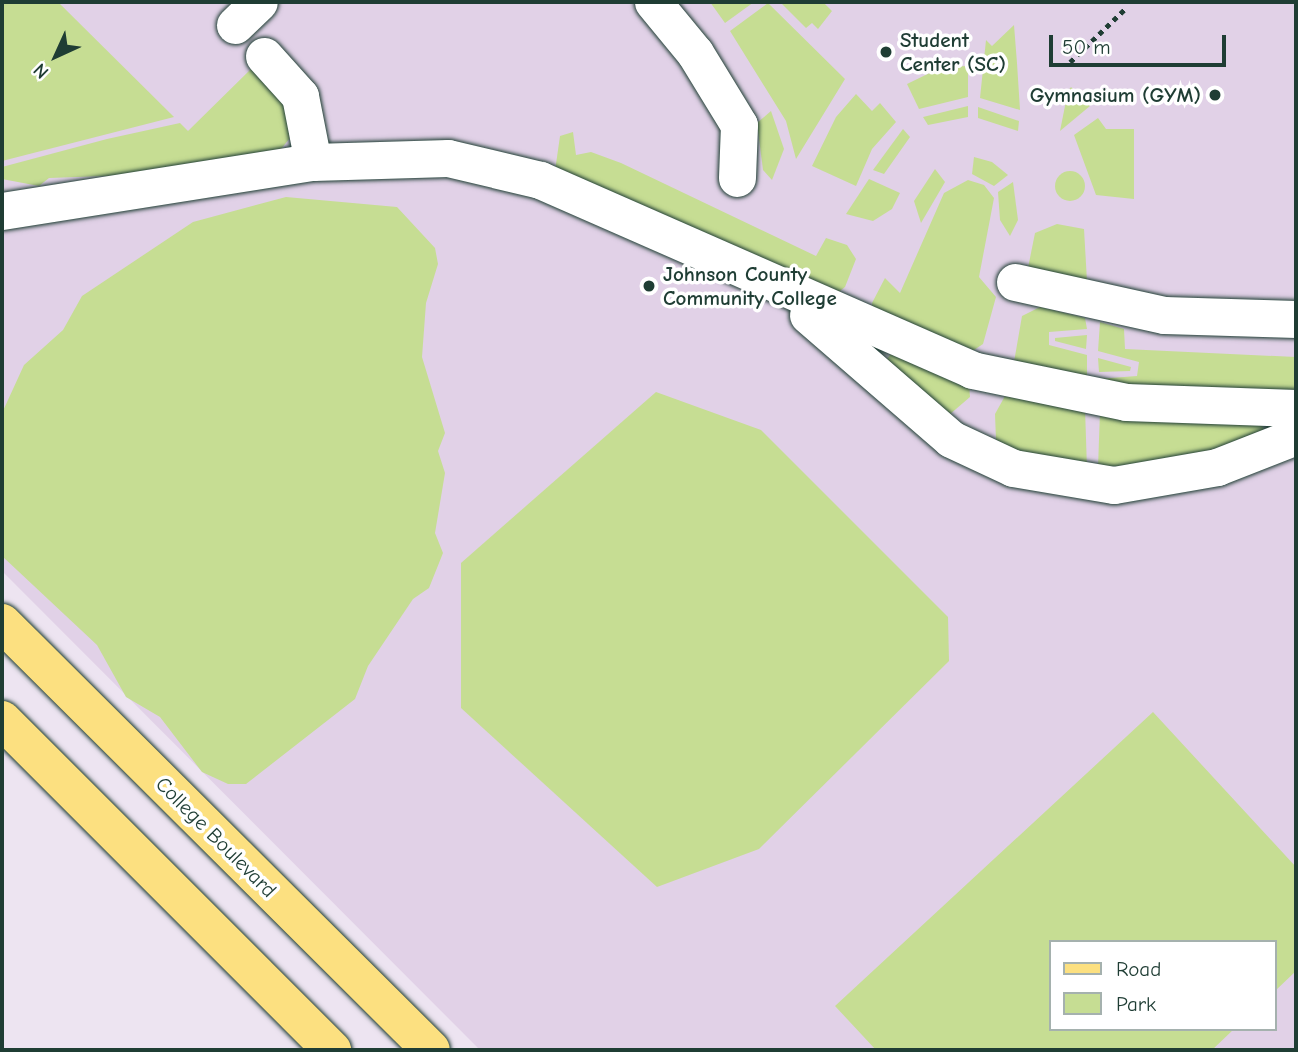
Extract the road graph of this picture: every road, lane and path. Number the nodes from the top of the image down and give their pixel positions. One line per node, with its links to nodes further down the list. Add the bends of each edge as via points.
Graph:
1 (653, 2): 6 (street, via 695,53 739,125)
2 (1126, 8): 4 (path)
3 (264, 56): 5 (street, via 300,96)
4 (1070, 62)
5 (313, 162): 7 (street); 9 (street, via 401,155 492,166 540,180)
6 (737, 178)
7 (2, 211)
8 (1015, 282): 10 (street, via 1164,315)
9 (769, 283): 11 (street, via 991,375 1126,402); 12 (street, via 951,439 1013,468 1114,485 1217,467)
10 (1296, 319)
11 (1296, 408)
12 (1296, 436)
13 (2, 623): 16 (main road, College Boulevard)
14 (2, 720): 15 (main road)
15 (332, 1050)
16 (430, 1050)

